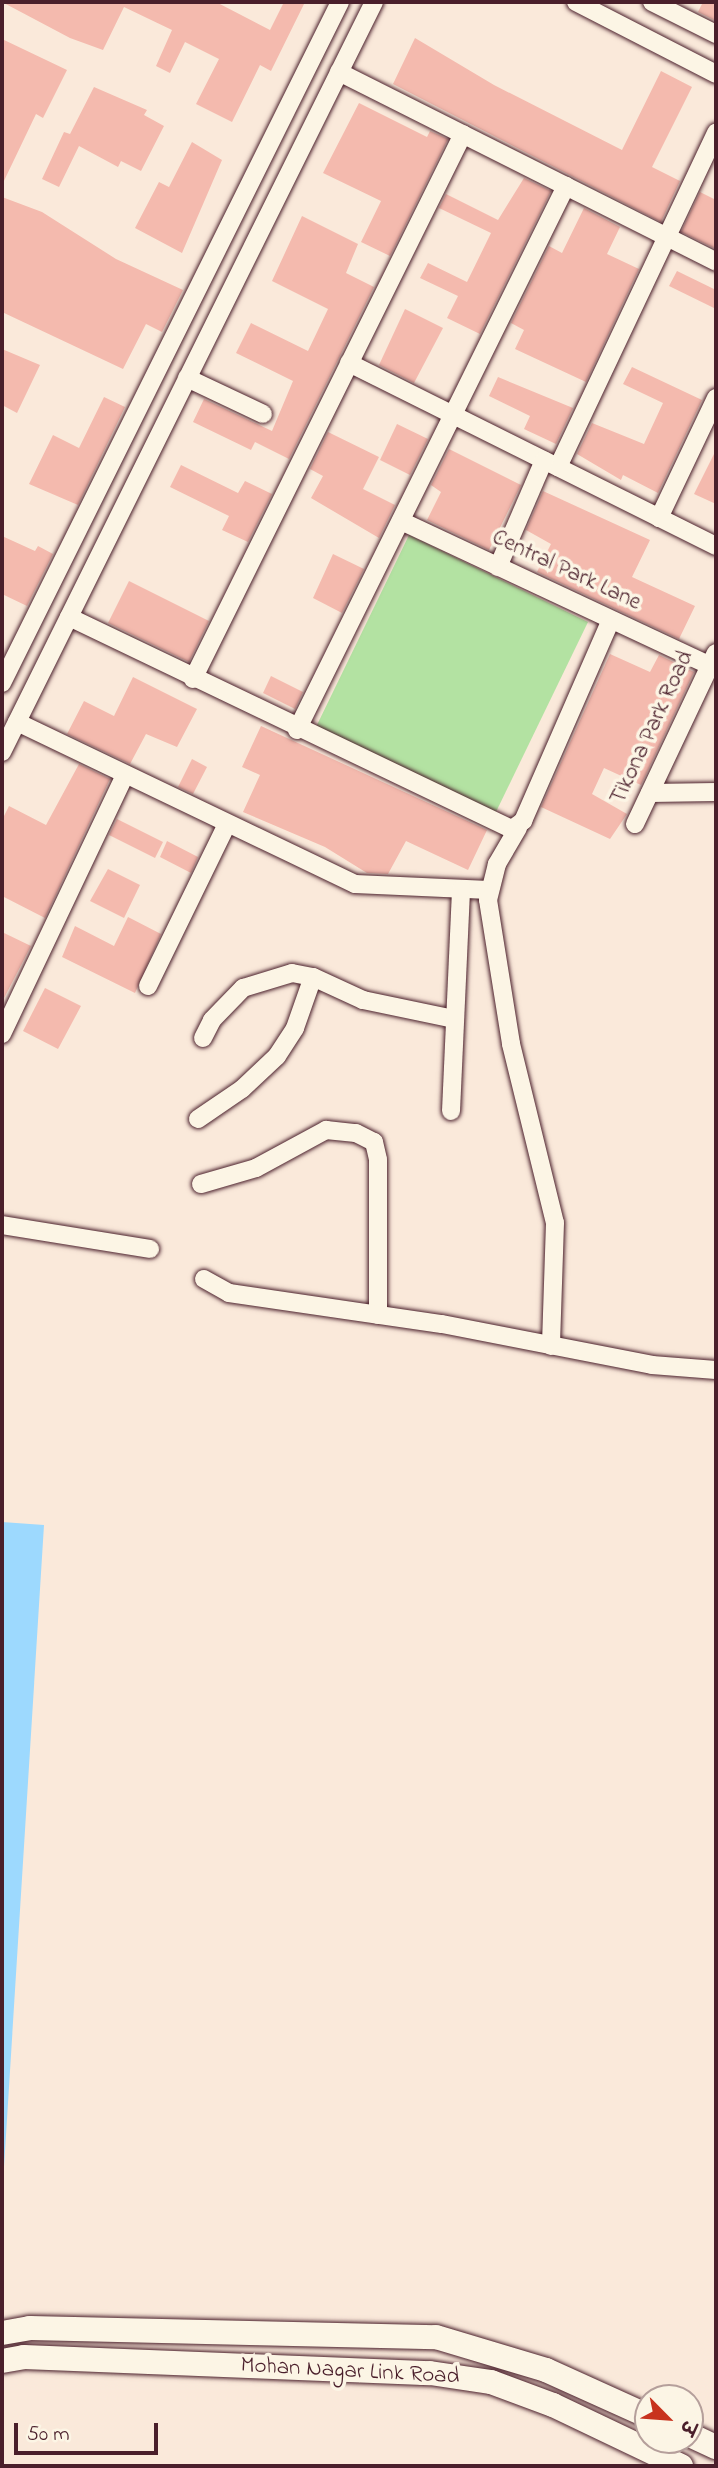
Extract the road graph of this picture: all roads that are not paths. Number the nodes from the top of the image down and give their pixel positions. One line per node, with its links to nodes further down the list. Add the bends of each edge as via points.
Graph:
1 (340, 2): 27 (street)
2 (374, 2): 6 (street)
3 (576, 2): 7 (street)
4 (652, 2): 5 (street)
5 (716, 34)
6 (339, 72): 9 (street); 14 (street)
7 (716, 75)
8 (716, 132): 11 (street)
9 (463, 134): 10 (street); 13 (street)
10 (566, 186): 11 (street); 17 (street)
11 (668, 237): 12 (street); 18 (street)
12 (716, 262)
13 (349, 363): 17 (street); 26 (street)
14 (187, 378): 16 (street); 23 (street)
15 (716, 398): 19 (street)
16 (262, 414)
17 (453, 415): 18 (street); 20 (street)
18 (551, 463): 19 (street); 22 (street)
19 (659, 517): 21 (street)
20 (401, 521): 22 (street, Central Park Lane); 29 (street)
21 (716, 546)
22 (498, 566): 24 (street, Central Park Lane)
23 (69, 618): 26 (street); 28 (street)
24 (611, 620): 25 (street, Central Park Lane); 36 (street)
25 (713, 659): 33 (street, Tikona Park Road)
26 (193, 679): 29 (street)
27 (2, 684)
28 (17, 722): 30 (street); 31 (street)
29 (297, 730): 36 (street, via 501,826)
30 (2, 752)
31 (125, 775): 34 (street); 42 (street)
32 (716, 792): 33 (street)
33 (650, 793): 35 (street, Tikona Park Road)
34 (227, 824): 37 (street, via 355,884); 40 (street)
35 (635, 824)
36 (518, 828): 38 (street, via 496,864)
37 (461, 889): 38 (street); 41 (street)
38 (489, 890): 51 (street, via 511,1044 555,1223)
39 (313, 977): 41 (street, via 363,1000); 43 (street, via 292,972 243,988 212,1020); 45 (street, via 295,1028 276,1056 242,1089)
40 (148, 986)
41 (454, 1018): 44 (street)
42 (2, 1034)
43 (203, 1038)
44 (451, 1111)
45 (198, 1119)
46 (201, 1184): 50 (street, via 256,1168 326,1130 356,1133 374,1142 378,1160)
47 (2, 1225): 48 (street)
48 (150, 1249)
49 (204, 1279): 50 (street, via 229,1293)
50 (377, 1315): 51 (street)
51 (551, 1346): 52 (street, via 652,1365)
52 (716, 1370)
53 (2, 2333): 55 (main road, Mohan Nagar Link Road, via 30,2328 436,2337 546,2370)
54 (2, 2361): 56 (main road, Mohan Nagar Link Road, via 24,2357 430,2373 491,2382)
55 (634, 2410)
56 (634, 2439)
57 (664, 2454): 58 (main road, Mohan Nagar Link Road)
58 (681, 2466)

